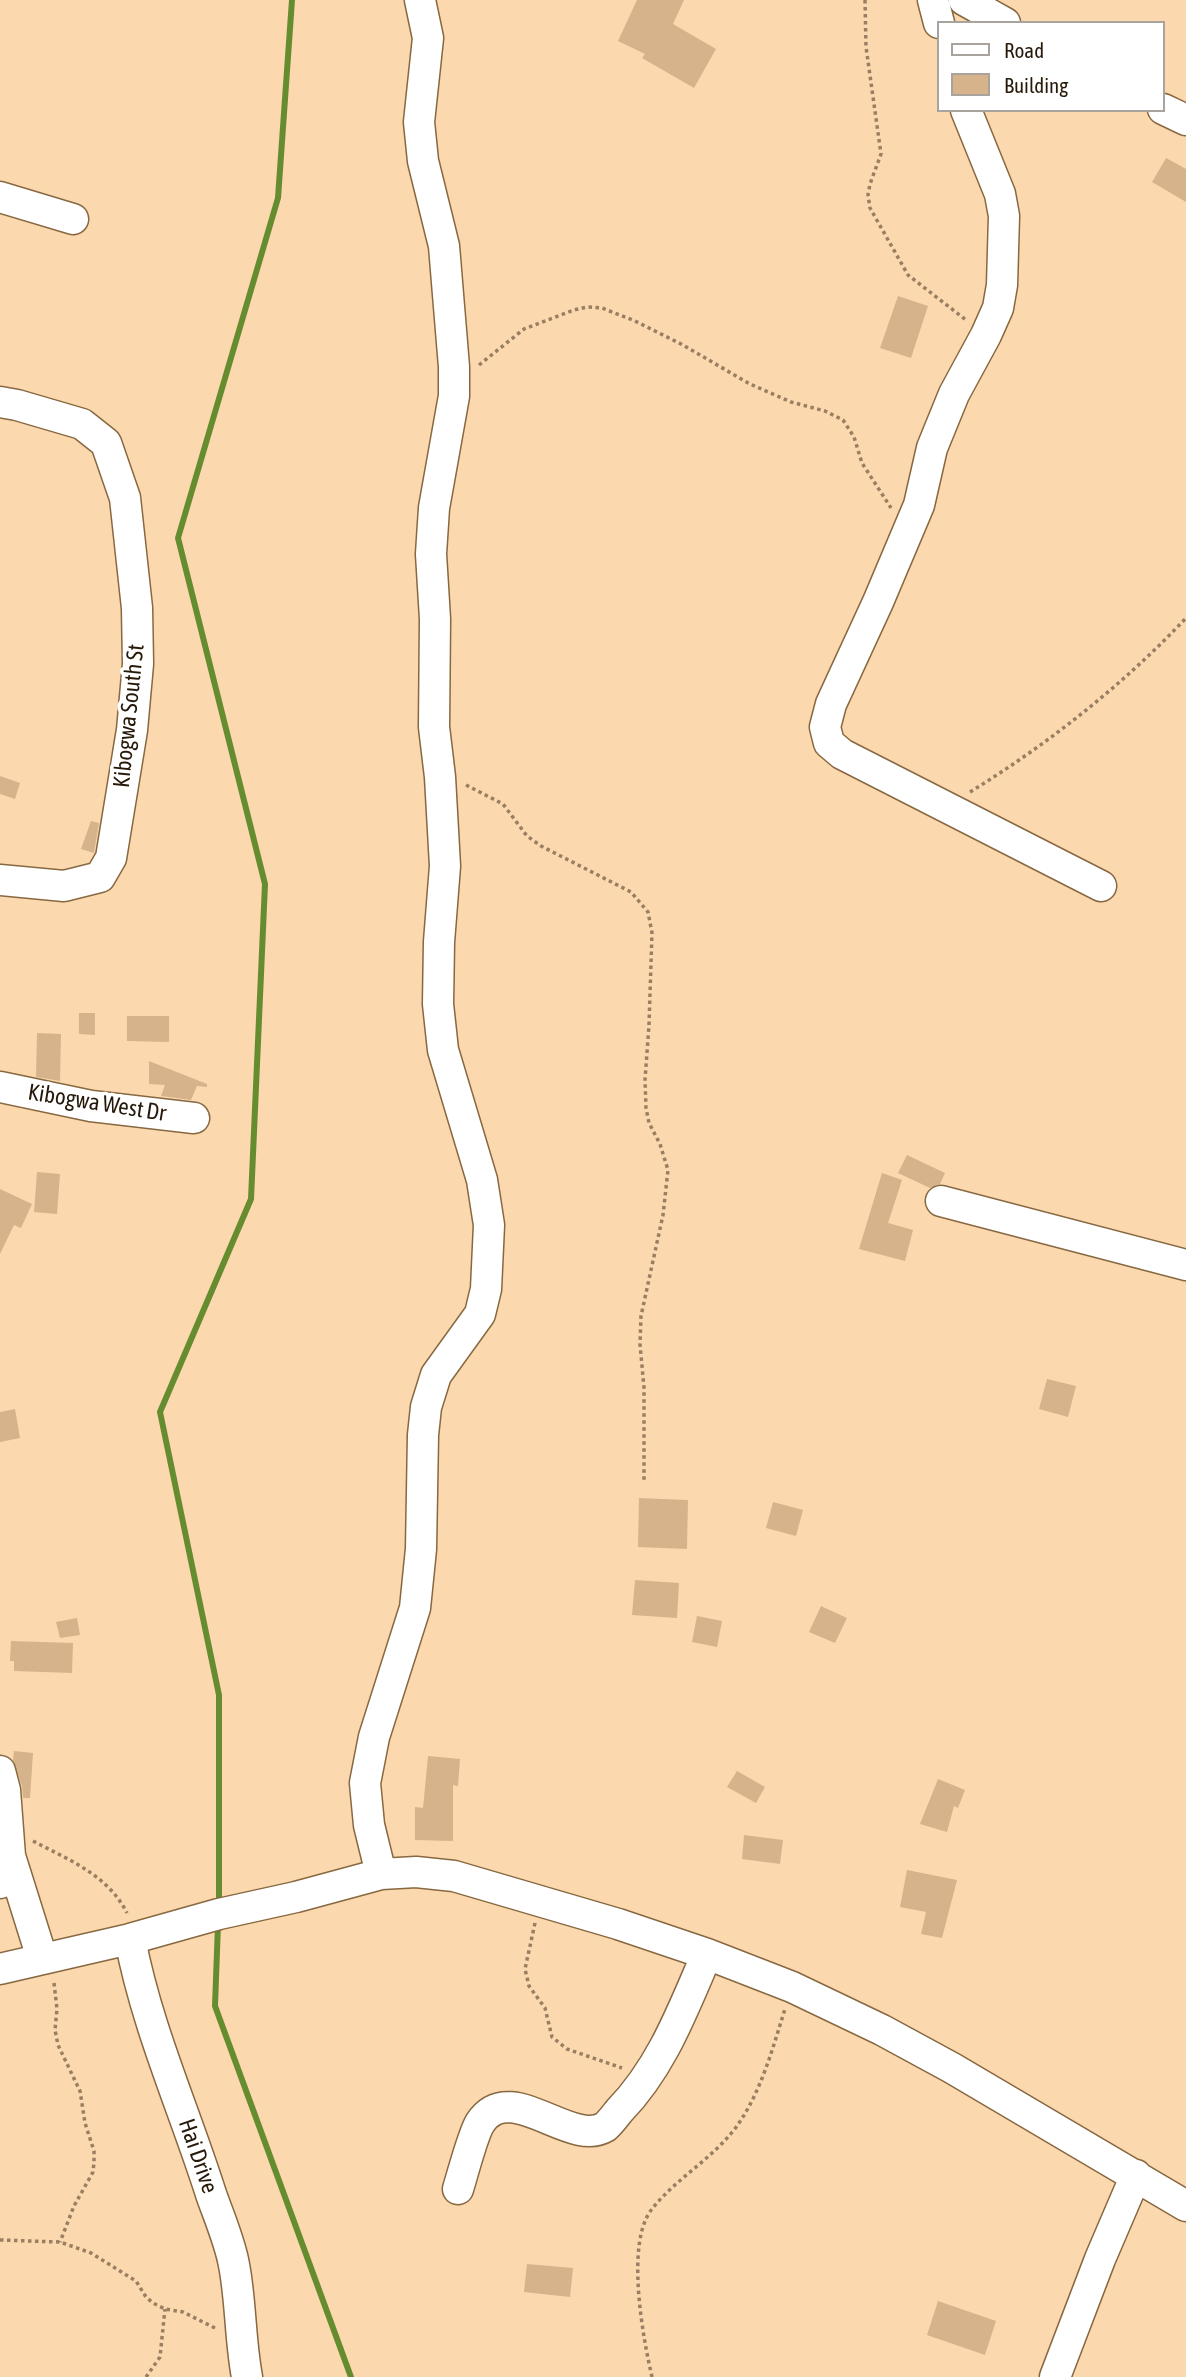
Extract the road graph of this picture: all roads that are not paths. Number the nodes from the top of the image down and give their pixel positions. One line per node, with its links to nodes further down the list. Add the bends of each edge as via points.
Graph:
1 (420, 0): 20 (street, via 428,38 419,122 443,246 454,396 436,494 431,554 434,727 445,866 438,1004 443,1050 482,1180 489,1225 480,1314 436,1375 426,1406 415,1608 374,1737 365,1783)
2 (933, 0): 4 (street)
3 (964, 0): 5 (street)
4 (938, 21)
5 (1001, 21)
6 (1165, 110): 8 (street)
7 (967, 112): 13 (street, via 1000,194 1004,216 998,308 954,394 932,448 919,505 825,727 829,743 842,754)
8 (1186, 120)
9 (0, 197): 10 (street)
10 (73, 219)
11 (0, 402): 12 (street, Kibogwa South St, via 82,424 106,443 125,498 138,664 111,858 100,877 64,886)
12 (0, 880)
13 (1101, 887)
14 (1, 1091): 15 (street, Kibogwa West Dr)
15 (194, 1118)
16 (941, 1201): 17 (street)
17 (1186, 1265)
18 (0, 1771): 19 (street, via 5,1790)
19 (6, 1856): 23 (street)
20 (381, 1874): 21 (street); 22 (street, via 454,1875)
21 (134, 1938): 23 (street); 28 (street, Hai Drive, via 138,1982 234,2265)
22 (707, 1954): 25 (street, via 792,1987 882,2030); 26 (street, via 658,2062 604,2127 590,2131 521,2109 494,2111 480,2122)
23 (47, 1957): 24 (street)
24 (0, 1969)
25 (1136, 2175): 27 (street); 29 (street)
26 (458, 2189)
27 (1186, 2206)
28 (247, 2377)
29 (1055, 2377)

